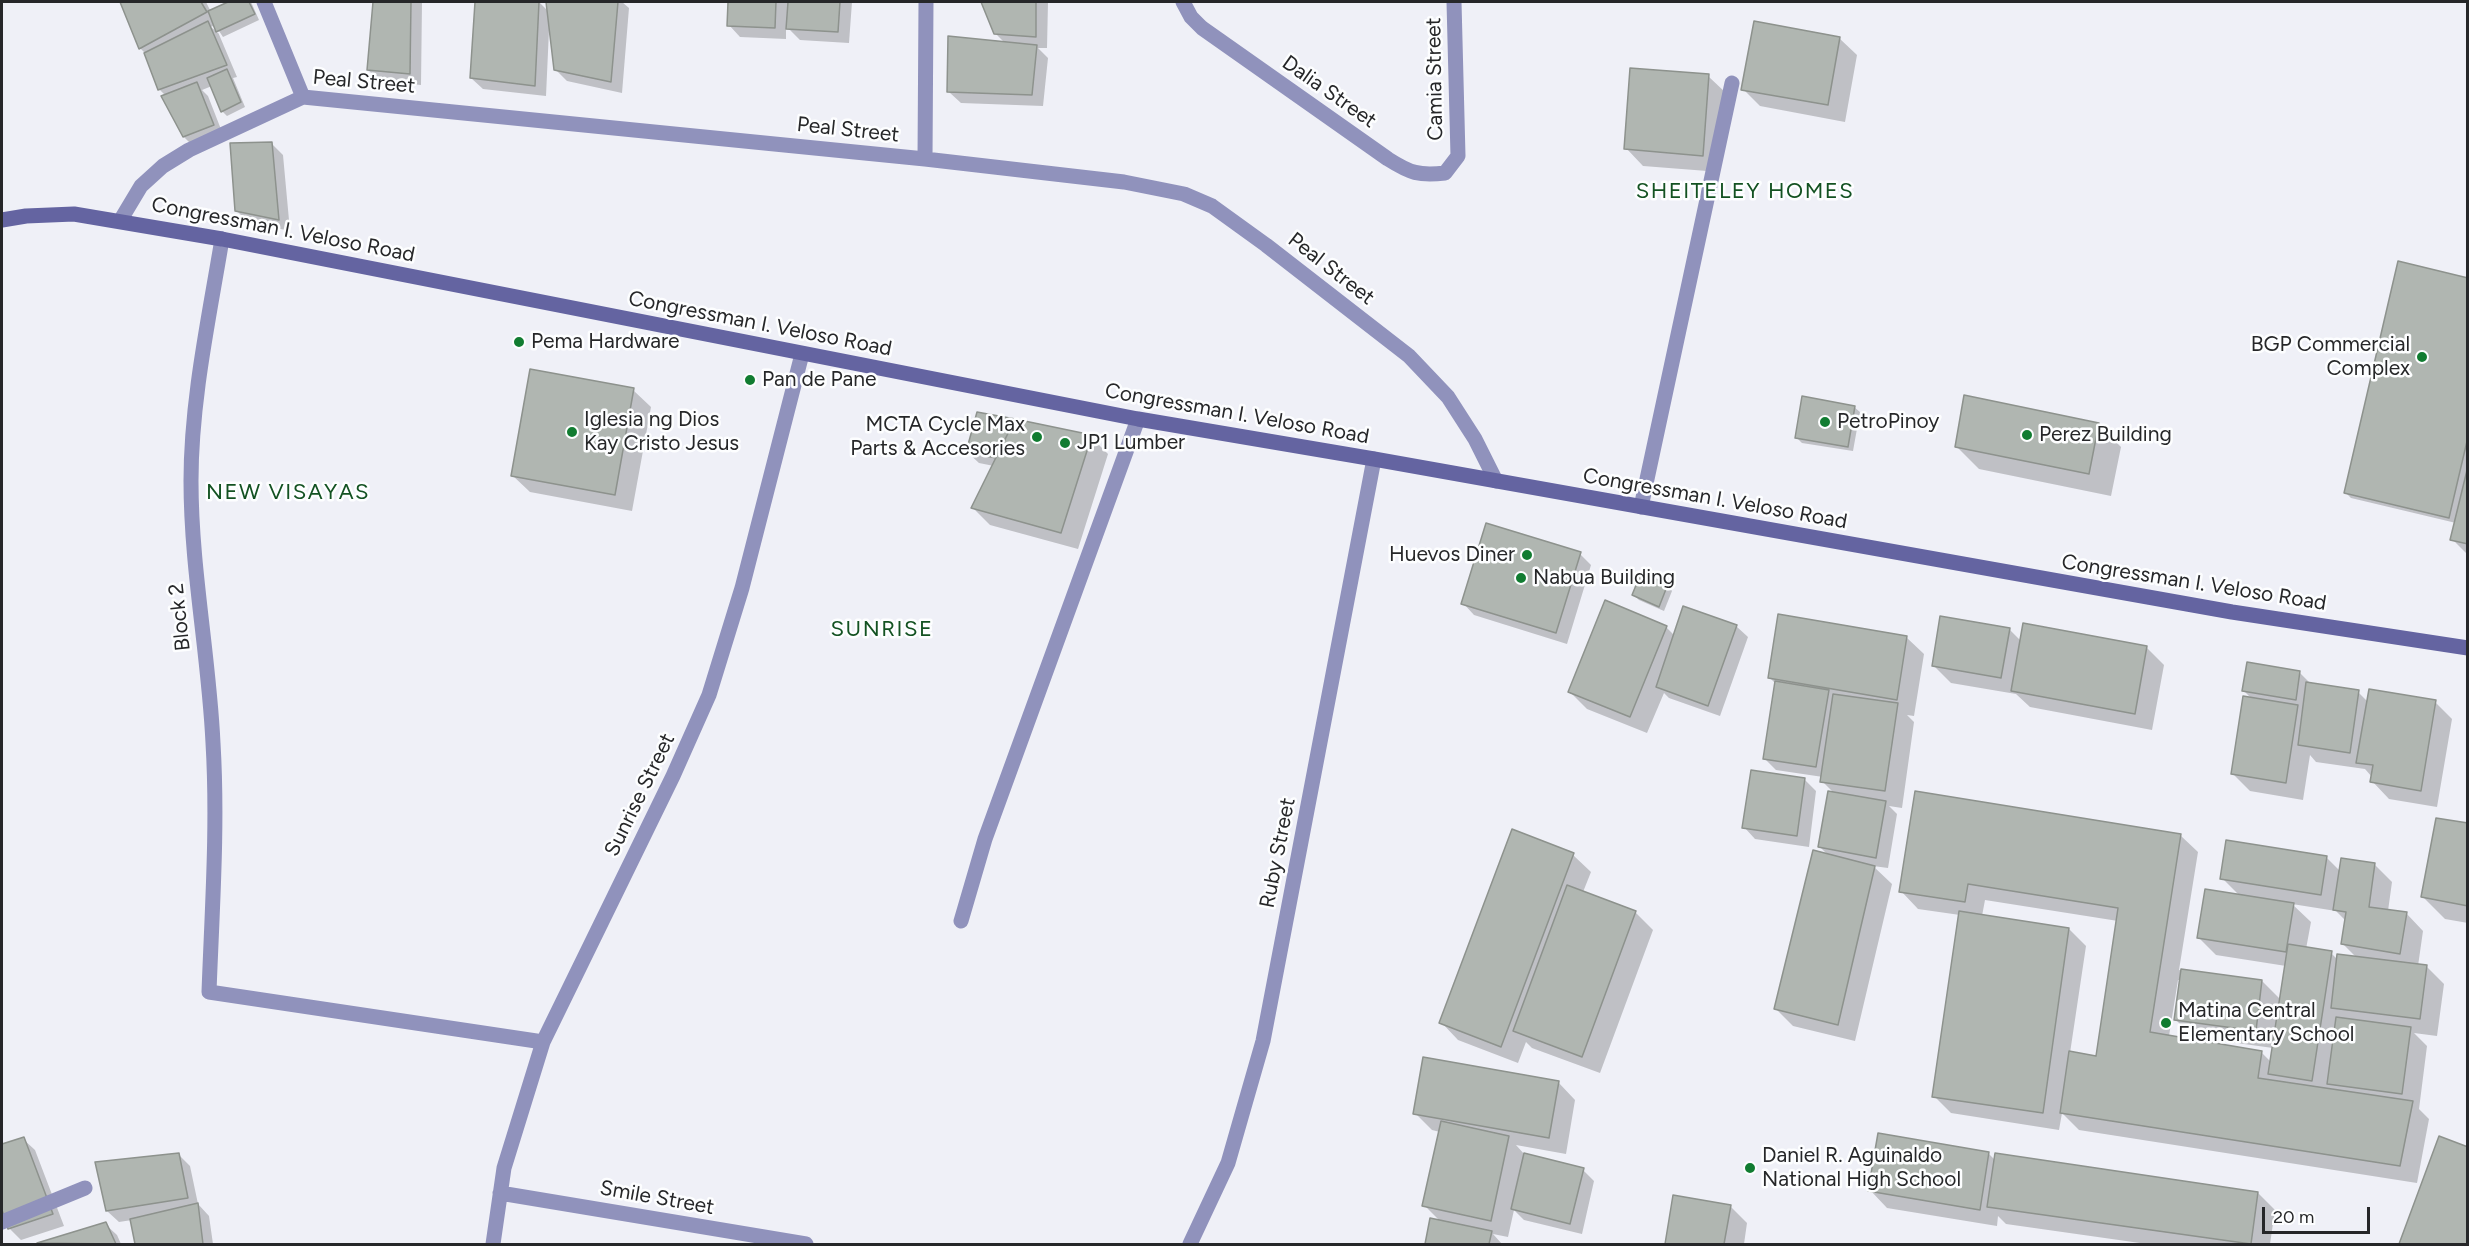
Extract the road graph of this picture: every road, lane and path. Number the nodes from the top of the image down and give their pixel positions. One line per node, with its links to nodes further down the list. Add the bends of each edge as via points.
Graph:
1 (264, 2): 6 (street)
2 (926, 2): 8 (street)
3 (1454, 2): 7 (street, Camia Street)
4 (1184, 3): 7 (street, Dalia Street, via 1202,28 1407,171 1425,175 1445,173)
5 (1732, 83): 16 (street)
6 (303, 97): 8 (street, Peal Street); 10 (street, Peal Street, via 163,166 141,186)
7 (1458, 156)
8 (925, 159): 15 (street, Peal Street, via 1124,182 1184,194 1212,206 1409,356 1448,397)
9 (2, 219): 10 (main road, Congressman I. Veloso Road, via 74,214)
10 (120, 221): 11 (main road, Congressman I. Veloso Road)
11 (222, 239): 12 (main road, Congressman I. Veloso Road); 19 (street, Block 2, via 198,392 191,482 214,754 209,992)
12 (802, 354): 13 (main road, Congressman I. Veloso Road); 19 (street, Sunrise Street, via 742,588 710,695)
13 (1138, 419): 14 (main road, Congressman I. Veloso Road); 18 (street, via 985,839)
14 (1374, 459): 15 (main road, Congressman I. Veloso Road); 25 (street, Ruby Street, via 1263,1041 1228,1162)
15 (1496, 481): 16 (main road, Congressman I. Veloso Road)
16 (1641, 507): 17 (main road, Congressman I. Veloso Road, via 2232,612)
17 (2468, 648)
18 (961, 921)
19 (543, 1042): 21 (street, Sunrise Street)
20 (86, 1188): 22 (street)
21 (500, 1193): 23 (street, Sunrise Street); 24 (street, Smile Street)
22 (2, 1222)
23 (494, 1245)
24 (806, 1245)
25 (1190, 1245)

